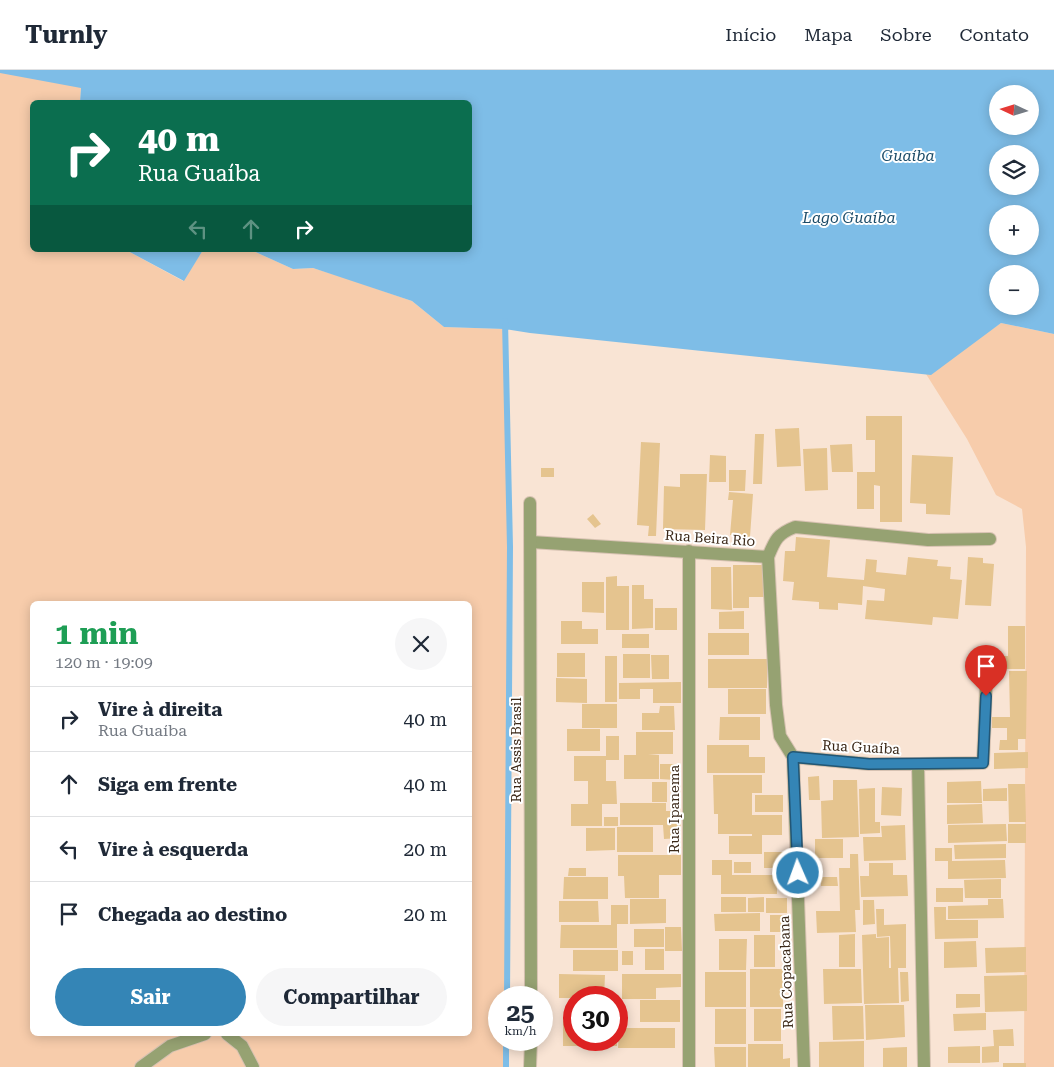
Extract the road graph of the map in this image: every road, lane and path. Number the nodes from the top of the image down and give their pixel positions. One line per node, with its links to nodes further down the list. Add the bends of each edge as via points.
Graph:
1 (530, 503): 3 (street, Rua Assis Brasil)
2 (990, 539): 5 (street, Rua Beira Rio, via 928,540 795,527 783,532 774,542)
3 (531, 542): 4 (street, Rua Beira Rio); 9 (street, Rua Assis Brasil)
4 (690, 552): 5 (street, Rua Beira Rio); 16 (street, Rua Ipanema)
5 (768, 557): 7 (street, via 776,705 780,736)
6 (987, 662): 8 (street, via 983,763)
7 (793, 757): 8 (street, Rua Guaíba, via 869,764); 17 (street, Rua Copacabana)
8 (918, 764): 18 (street, Rua Guaíba)
9 (531, 986)
10 (198, 1036): 13 (street, via 170,1046)
11 (230, 1036): 14 (street, via 242,1046)
12 (530, 1051): 15 (street)
13 (141, 1067)
14 (253, 1067)
15 (530, 1067)
16 (690, 1067)
17 (804, 1067)
18 (924, 1067)

